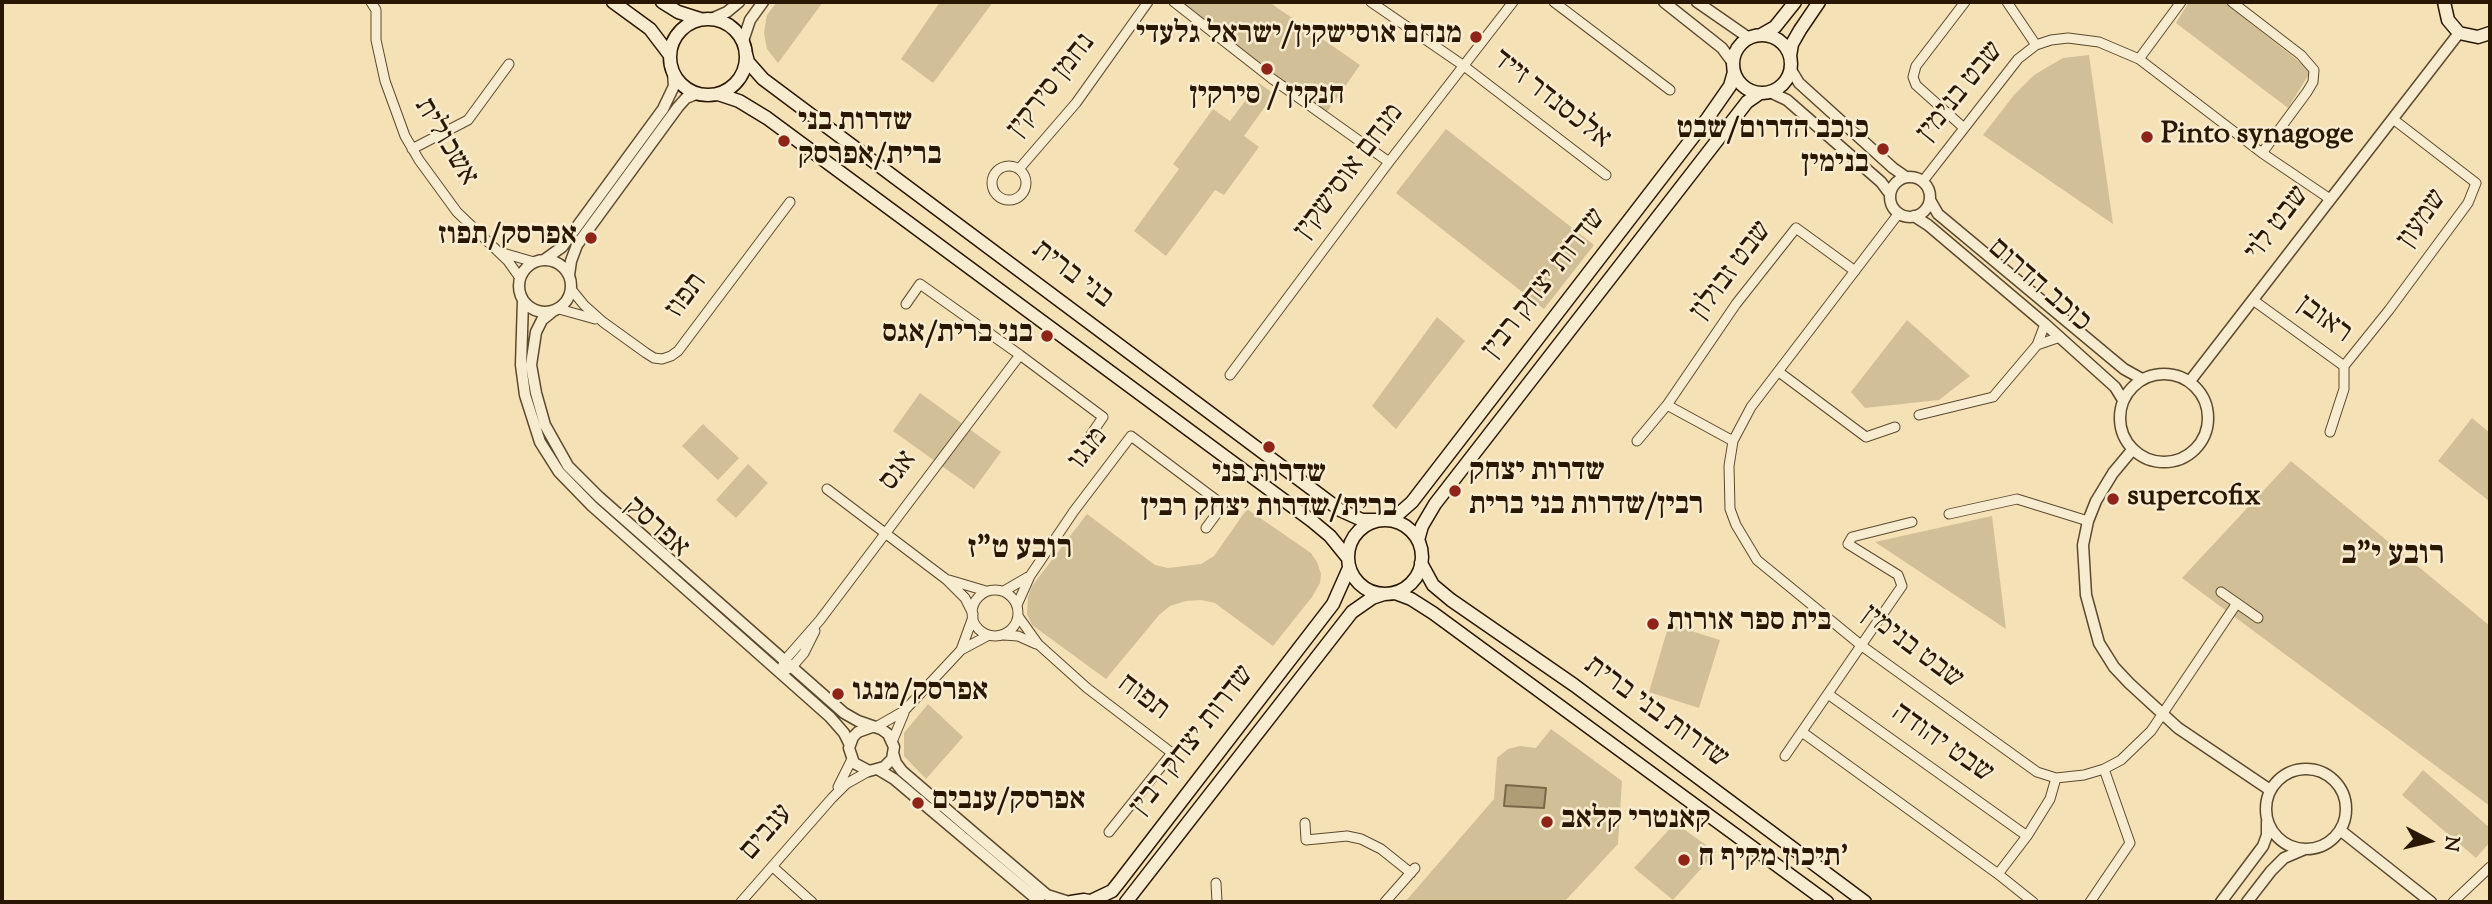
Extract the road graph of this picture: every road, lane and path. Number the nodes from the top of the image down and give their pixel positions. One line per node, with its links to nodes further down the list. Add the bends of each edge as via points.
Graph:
1 (371, 2): 39 (street, אשכולית, via 376,10 376,40 385,81)
2 (613, 2): 26 (main road, via 650,29)
3 (662, 2): 20 (main road, via 678,12)
4 (739, 2): 20 (street)
5 (763, 2): 25 (street, via 750,20)
6 (1148, 2): 42 (street, נחמן סירקין, via 1076,103)
7 (1174, 2): 41 (street)
8 (1371, 2): 30 (street, אלכסנדר זייד)
9 (1513, 2): 30 (street, מנחם אוסישקין)
10 (1555, 2): 33 (street)
11 (1664, 2): 31 (street, via 1722,48)
12 (1697, 2): 22 (street)
13 (1795, 2): 22 (main road, via 1771,31)
14 (1819, 2): 28 (main road, via 1792,44)
15 (1965, 2): 38 (street, via 1916,66 1913,77 1916,85)
16 (2007, 2): 24 (street)
17 (2181, 2): 27 (street)
18 (2232, 2): 40 (street, via 2314,70 2307,92)
19 (2444, 2): 21 (main road, via 2448,20)
20 (706, 19): 25 (main road, via 730,26); 26 (main road, via 683,28)
21 (2459, 33): 23 (main road); 37 (street, שבט לוי)
22 (1754, 37): 28 (main road, via 1781,42); 31 (main road, via 1738,49)
23 (2486, 37)
24 (2036, 45): 27 (street, שבט בנימין, via 2059,39 2091,40); 38 (street, שבט בנימין, via 2018,59)
25 (744, 48): 36 (main road, via 745,68 739,79); 83 (main road, בני ברית, via 748,62 763,79 1340,510 1362,520)
26 (669, 54): 32 (main road)
27 (2140, 59): 40 (street, שבט בנימין)
28 (1790, 62): 34 (main road, via 1784,83); 44 (street, via 1799,83)
29 (509, 64): 39 (street, via 468,120)
30 (1464, 66): 41 (street, מנחם אוסישקין); 43 (street, אלכסנדר זייד)
31 (1734, 68): 34 (main road, via 1744,87); 83 (main road, שדרות יצחק רבין, via 1730,86 1707,119 1420,492 1402,511)
32 (673, 73): 35 (main road, via 682,86); 53 (street, via 674,86 663,109 562,247)
33 (1670, 90)
34 (1765, 92): 46 (street, via 1787,100); 88 (main road, שדרות יצחק רבין, via 1747,102 1435,504)
35 (696, 94): 36 (main road); 55 (street, via 678,107 577,245)
36 (718, 94): 89 (main road, בני ברית, via 752,108 1312,521 1330,536)
37 (2393, 120): 47 (street, שבט לוי); 67 (street, שמעון, via 2476,183 2468,203)
38 (1964, 128): 45 (street, שבט בנימין)
39 (412, 149): 52 (street, אשכולית, via 457,212)
40 (2262, 153): 47 (street, שבט בנימין)
41 (1389, 162): 69 (street, מנחם אוסישקין)
42 (1019, 169): 42 (street, נחמן סירקין, via 1009,165 994,174 993,191 1001,199 1012,201 1026,190 1026,178)
43 (1606, 176)
44 (1906, 177): 45 (street); 46 (street, via 1895,183)
45 (1923, 181): 48 (street)
46 (1890, 194): 50 (street)
47 (2330, 199): 59 (street, שבט לוי)
48 (1930, 200): 51 (street, via 1925,211); 70 (street, כוכב הדרום, via 1938,214 2124,369)
49 (790, 202): 62 (street, תפוז, via 671,356 654,358)
50 (1899, 213): 51 (street); 54 (street, שבט בנימין)
51 (1914, 216): 63 (street, כוכב הדרום)
52 (499, 251): 53 (street, אשכולית); 56 (street, אשכולית)
53 (539, 261): 55 (street, via 557,263); 56 (street)
54 (1856, 271): 68 (street, שבט בנימין); 73 (street, שבט זבולון, via 1796,228 1736,304)
55 (569, 275): 57 (street)
56 (520, 278): 58 (street)
57 (572, 289): 61 (street); 62 (street, תפוז)
58 (523, 300): 61 (street, via 535,311); 108 (street, אפרסק, via 525,395 553,463 584,499)
59 (2253, 300): 67 (street, ראובן); 71 (street, שבט לוי)
60 (906, 304): 66 (street, via 920,284)
61 (555, 311): 62 (street, תפוז); 107 (street, אפרסק, via 542,320 536,332 531,365 545,425 562,457 584,484)
62 (603, 322)
63 (2045, 324): 64 (street, כוכב הדרום); 65 (street)
64 (2060, 337): 65 (street); 72 (street, כוכב הדרום, via 2115,387)
65 (2037, 345): 74 (street, via 1993,397)
66 (1020, 355): 77 (street, via 1103,417); 87 (street, אגס)
67 (2344, 366): 76 (street, ראובן, via 2344,390)
68 (1779, 372): 75 (street, via 1866,437); 79 (street, שבט בנימין, via 1751,407)
69 (1230, 375)
70 (2142, 379): 71 (street, via 2166,373); 72 (street)
71 (2190, 381): 80 (street, via 2206,402 2207,429 2202,442 2184,457 2161,462)
72 (2123, 400): 80 (street, via 2121,429)
73 (1667, 405): 78 (street, שבט זבולון); 79 (street)
74 (1919, 415)
75 (1895, 427)
76 (2330, 432)
77 (1088, 439)
78 (1637, 440)
79 (1733, 441): 105 (street, שבט בנימין, via 1730,509 1757,560)
80 (2133, 449): 84 (street, via 2107,482)
81 (827, 489): 87 (street)
82 (1949, 514): 84 (street, via 2017,499)
83 (1382, 520): 88 (main road, via 1405,526); 89 (main road, via 1356,533 1349,545)
84 (2088, 521): 111 (street, via 2083,545 2086,595 2099,643 2114,667)
85 (1912, 522): 105 (street, via 1852,537 1849,544 1898,575 1902,586)
86 (1206, 528): 91 (street, מנגו, via 1223,505 1131,436)
87 (886, 533): 92 (street); 107 (street, אגס, via 820,620 809,645)
88 (1418, 541): 90 (main road)
89 (1348, 563): 96 (main road, via 1362,587); 137 (main road, שדרות יצחק רבין, via 1333,604 1112,891)
90 (1421, 563): 96 (main road, via 1412,582); 142 (main road, שדרות בני ברית, via 1433,585 1451,600 1574,685)
91 (1030, 576): 94 (street, מנגו); 98 (street, מנגו)
92 (947, 580): 93 (street); 99 (street, via 965,598)
93 (986, 591): 94 (street); 99 (street, via 975,603)
94 (1003, 591): 98 (street)
95 (2221, 592): 97 (street)
96 (1389, 594): 138 (main road, שדרות יצחק רבין, via 1371,598 1352,612); 141 (main road, שדרות בני ברית, via 1411,599 1433,613)
97 (2237, 603): 101 (street); 111 (street)
98 (1017, 605): 100 (street)
99 (973, 615): 102 (street); 106 (street)
100 (1018, 616): 103 (street, via 1012,628); 104 (street, תפוח)
101 (2258, 618)
102 (989, 635): 103 (street); 106 (street)
103 (1001, 635): 104 (street, תפוח)
104 (1038, 645): 126 (street, תפוח, via 1172,753)
105 (1862, 646): 109 (street); 120 (street, שבט בנימין, via 2037,772)
106 (961, 650): 110 (street)
107 (788, 663): 108 (street); 112 (street, אפרסק, via 844,713)
108 (780, 672): 114 (street, אפרסק, via 831,717)
109 (1828, 694): 113 (street); 127 (street, שבט יהודה)
110 (904, 711): 112 (street); 115 (street)
111 (2162, 714): 118 (street, via 2121,760); 121 (street)
112 (874, 727): 114 (street, via 858,732); 115 (street, via 886,732)
113 (1802, 732): 116 (street); 131 (street)
114 (850, 744): 117 (street)
115 (893, 747): 119 (street, via 888,764); 136 (street, via 902,771 1047,895)
116 (1785, 756)
117 (852, 759): 119 (street, via 859,768); 122 (street, ענבים)
118 (2104, 769): 120 (street); 144 (street, via 2130,843)
119 (874, 771): 122 (street, ענבים, via 846,784); 135 (street, via 894,779)
120 (2056, 778): 127 (street, via 2050,799)
121 (2270, 790): 123 (street); 125 (street, via 2279,779 2303,768 2329,775 2346,800)
122 (832, 798): 129 (street, ענבים)
123 (2267, 819): 128 (street, via 2281,841); 145 (street, via 2263,846)
124 (1305, 823): 140 (street, via 1306,840 1361,839 1413,871)
125 (2340, 830): 128 (street, via 2331,841); 147 (street)
126 (1109, 832)
127 (2027, 836): 131 (street)
128 (2305, 849): 146 (street, via 2284,858)
129 (772, 867): 133 (street, ענבים); 134 (street)
130 (2490, 867): 148 (street)
131 (1998, 874): 143 (street)
132 (1216, 883): 139 (street)
133 (741, 902)
134 (812, 902)
135 (1040, 902)
136 (1070, 902): 137 (main road)
137 (1093, 902)
138 (1126, 902)
139 (1217, 902)
140 (1385, 902)
141 (1827, 902)
142 (1865, 902)
143 (2032, 902)
144 (2090, 902)
145 (2221, 902)
146 (2247, 902)
147 (2431, 902)
148 (2454, 902)

